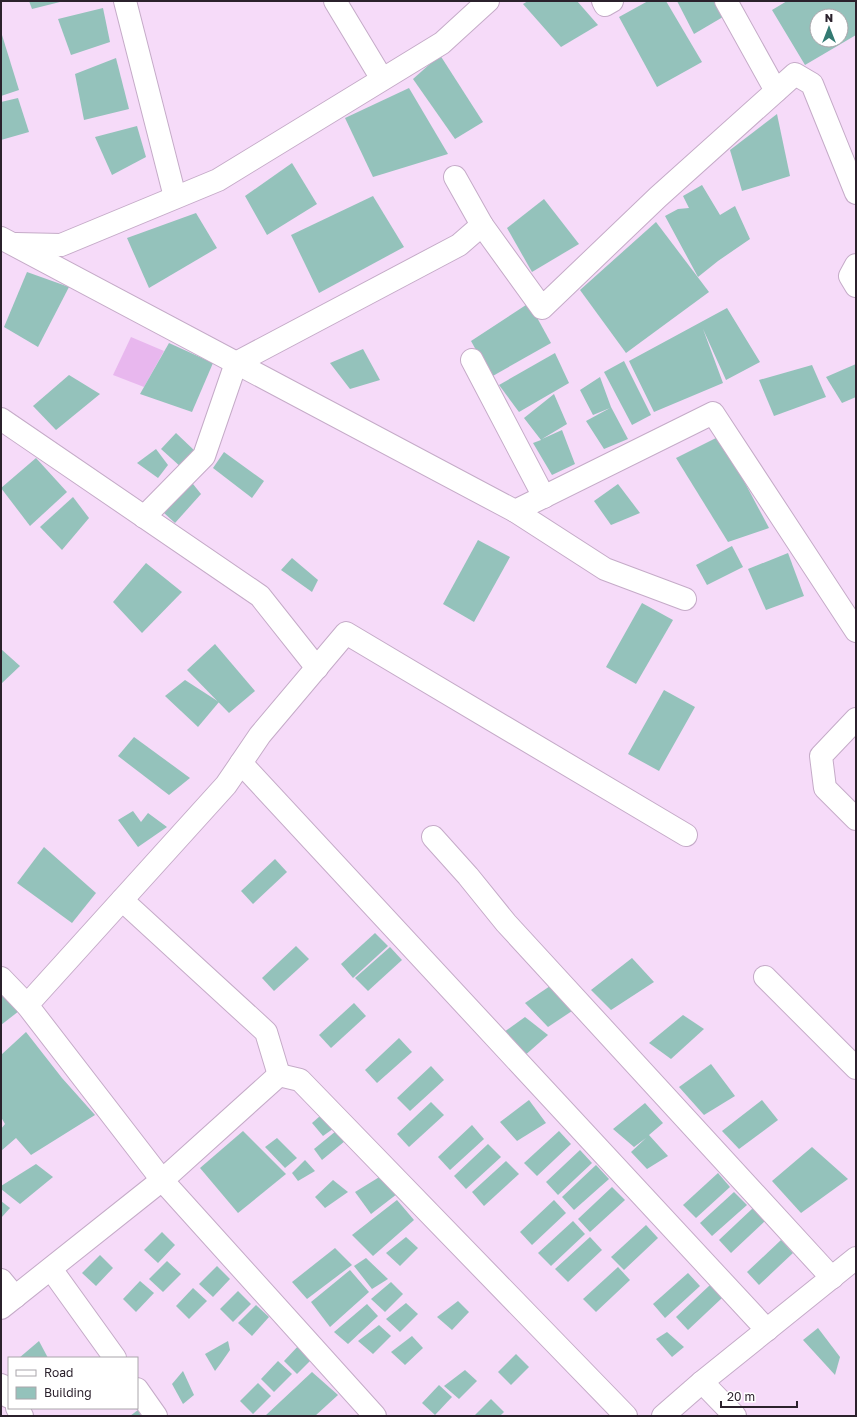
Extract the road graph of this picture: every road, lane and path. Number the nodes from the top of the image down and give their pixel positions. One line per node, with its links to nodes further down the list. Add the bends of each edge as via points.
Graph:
1 (125, 1): 11 (street)
2 (335, 1): 7 (street)
3 (488, 1): 7 (street, via 442,43)
4 (603, 1): 5 (street, via 605,5)
5 (612, 1)
6 (726, 1): 8 (street)
7 (382, 79): 11 (street, via 218,180)
8 (776, 91): 10 (street, via 795,74 812,84); 12 (street, via 658,197 542,308)
9 (455, 177): 12 (street)
10 (856, 193)
11 (175, 197): 13 (street, via 60,245)
12 (482, 226): 17 (street, via 459,245)
13 (7, 241): 17 (street)
14 (856, 265): 15 (street, via 850,276)
15 (856, 286)
16 (472, 360): 19 (street)
17 (236, 363): 20 (street); 21 (street, via 204,456)
18 (1, 419): 21 (street)
19 (544, 497): 20 (street); 23 (street, via 714,413)
20 (515, 511): 22 (street, via 605,569)
21 (144, 517): 24 (street, via 260,596)
22 (685, 599)
23 (856, 631)
24 (317, 668): 26 (street, via 260,735); 28 (street, via 346,633)
25 (856, 718): 27 (street, via 821,756 825,788)
26 (240, 763): 30 (street, via 226,784); 42 (street)
27 (856, 819)
28 (686, 835)
29 (433, 837): 39 (street, via 506,923)
30 (122, 900): 33 (street); 35 (street, via 266,1032)
31 (765, 977): 34 (street)
32 (1, 978): 33 (street)
33 (26, 1006): 36 (street)
34 (856, 1068)
35 (279, 1075): 36 (street); 50 (street, via 300,1080)
36 (162, 1180): 38 (street); 48 (street)
37 (856, 1258): 39 (street)
38 (51, 1269): 41 (street); 43 (street)
39 (832, 1278): 42 (street)
40 (1, 1280): 41 (street)
41 (8, 1303)
42 (767, 1330): 44 (street)
43 (114, 1357)
44 (702, 1382): 51 (street); 52 (street)
45 (1, 1385): 47 (street)
46 (138, 1390): 49 (street)
47 (8, 1396)
48 (368, 1414)
49 (156, 1416)
50 (626, 1416)
51 (663, 1416)
52 (735, 1416)

